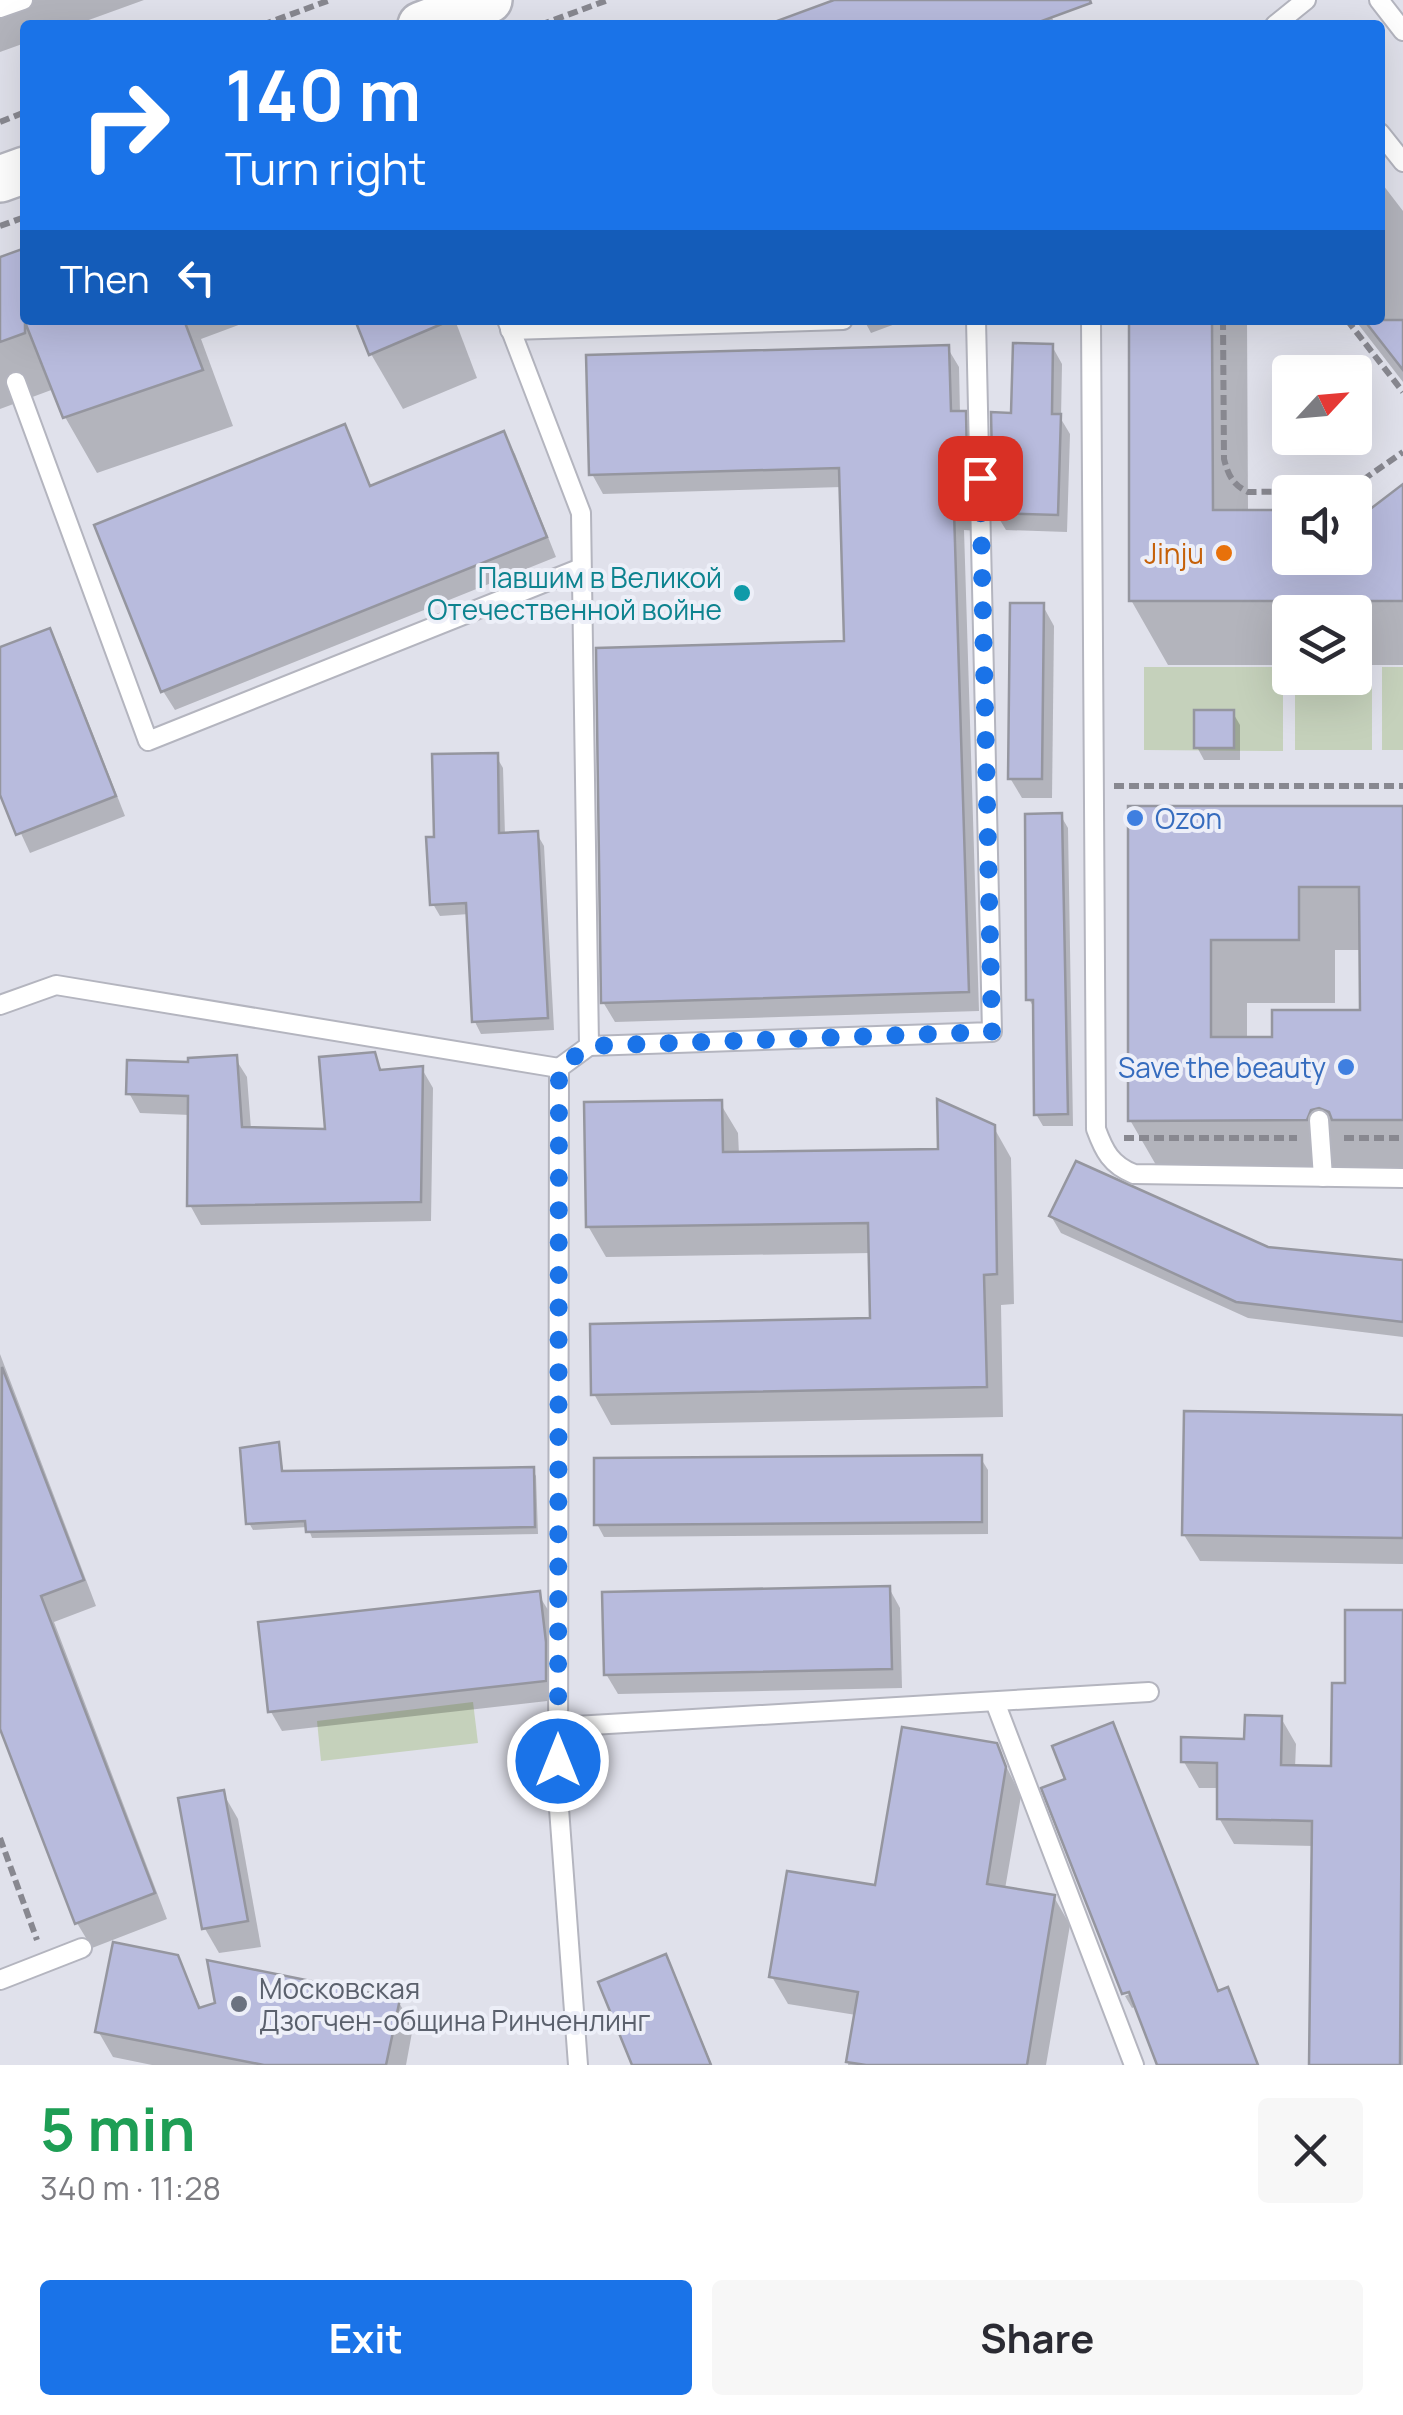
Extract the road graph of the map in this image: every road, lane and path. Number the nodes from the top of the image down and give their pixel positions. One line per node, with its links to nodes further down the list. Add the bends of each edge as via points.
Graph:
1 (23, 0): 7 (lane)
2 (330, 0): 8 (path)
3 (489, 0): 9 (street)
4 (608, 0): 10 (path)
5 (1306, 0): 11 (lane)
6 (1379, 0): 12 (lane)
7 (0, 8)
8 (276, 20)
9 (435, 20)
10 (554, 20)
11 (1288, 20)
12 (1403, 31)
13 (1385, 139): 14 (lane)
14 (1403, 162)
15 (509, 325): 23 (lane, via 580,513)
16 (976, 325): 27 (lane, via 992,1032)
17 (1091, 325): 32 (lane, via 1096,1128 1111,1160 1134,1174)
18 (1224, 325): 22 (path, via 1224,460 1240,488 1347,491)
19 (1351, 325): 21 (path)
20 (16, 382): 23 (lane, via 148,741)
21 (1403, 392)
22 (1403, 452)
23 (581, 568): 27 (lane)
24 (1403, 786): 25 (path, via 1114,786)
25 (1114, 805)
26 (0, 1005): 28 (lane, via 56,985)
27 (589, 1046): 28 (lane)
28 (559, 1068): 36 (lane)
29 (1319, 1129): 30 (path); 31 (path); 32 (lane)
30 (1115, 1138)
31 (1403, 1138)
32 (1323, 1177): 33 (lane)
33 (1403, 1178)
34 (1149, 1692): 35 (lane)
35 (995, 1702): 36 (lane); 42 (lane)
36 (558, 1727): 41 (lane)
37 (0, 1838): 39 (path)
38 (82, 1948): 39 (lane)
39 (45, 1961): 40 (lane)
40 (0, 1980)
41 (578, 2065)
42 (1134, 2065)

